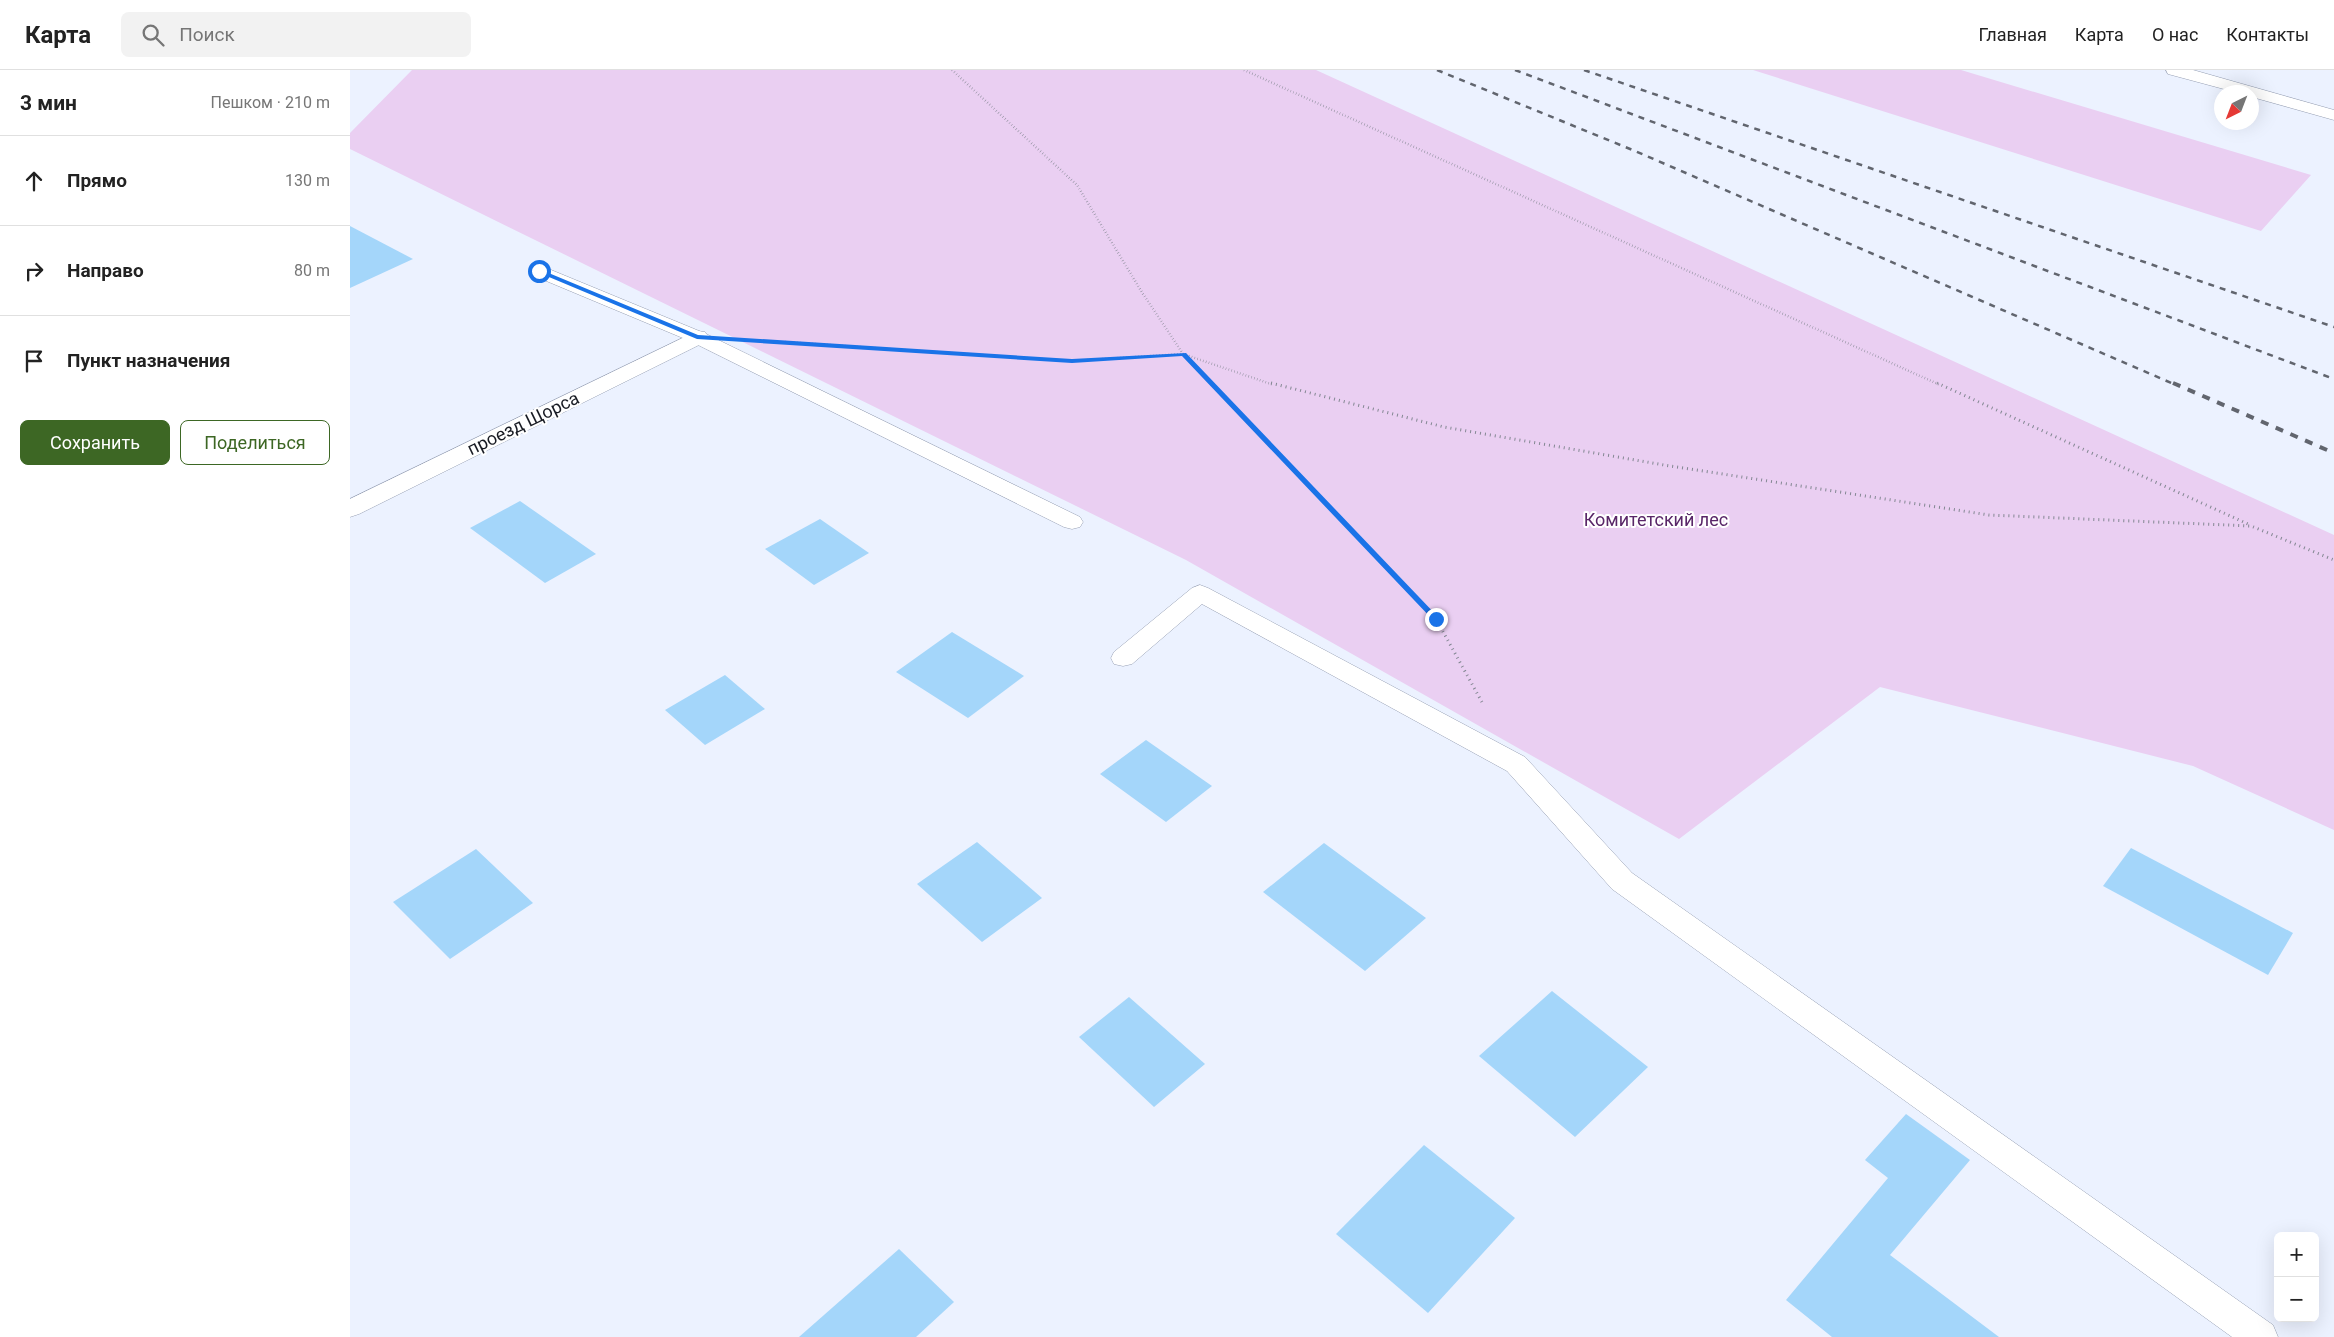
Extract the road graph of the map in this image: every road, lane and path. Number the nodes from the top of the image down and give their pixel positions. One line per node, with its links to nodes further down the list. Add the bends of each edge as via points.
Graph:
1 (952, 70): 8 (path, via 1077,185)
2 (1244, 70): 11 (path)
3 (2174, 70): 4 (street)
4 (2334, 115)
5 (539, 271): 6 (lane)
6 (697, 337): 9 (street, проезд Щорса); 10 (lane)
7 (776, 342): 8 (path, via 1072,361)
8 (1183, 354): 11 (path, via 1287,389 1444,427 1664,465 1989,515); 14 (path, via 1436,619)
9 (350, 508)
10 (1072, 522)
11 (2251, 526): 12 (path)
12 (2334, 560)
13 (1123, 658): 14 (lane, via 1200,593)
14 (1516, 764): 15 (lane, via 1622,881)
15 (2260, 1337)

